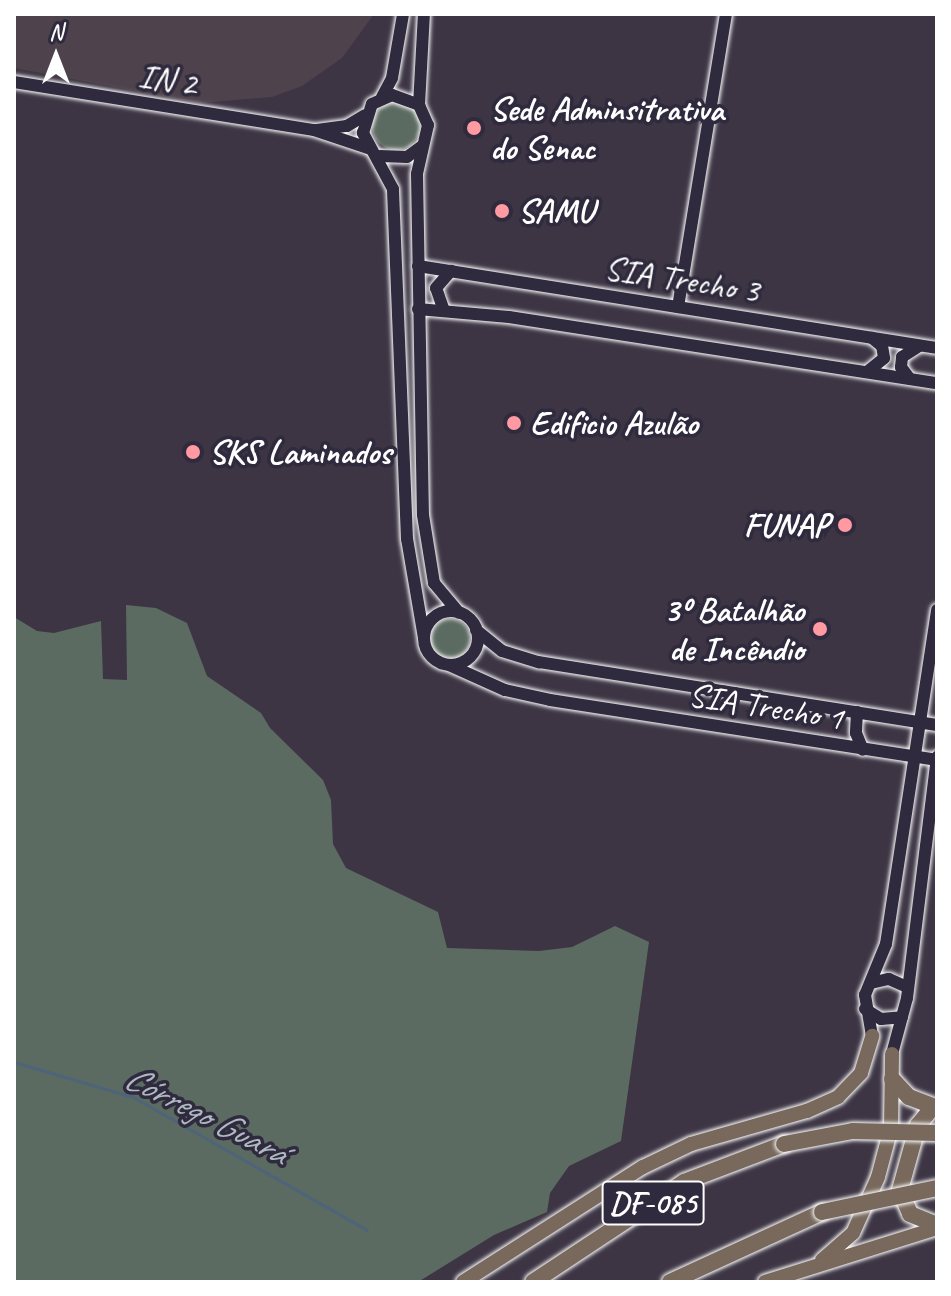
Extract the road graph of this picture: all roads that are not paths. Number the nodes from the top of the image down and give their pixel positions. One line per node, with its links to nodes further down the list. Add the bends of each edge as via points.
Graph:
1 (403, 14): 5 (main road, via 392,78)
2 (424, 14): 6 (main road)
3 (726, 14): 13 (main road)
4 (14, 82): 8 (main road, IN 2)
5 (382, 97): 6 (main road, via 402,95); 7 (main road)
6 (419, 105): 9 (main road, via 428,125)
7 (365, 115): 8 (main road, IN 2, via 347,126); 10 (main road, via 363,133)
8 (314, 130): 10 (main road, IN 2)
9 (422, 146): 10 (main road, via 407,157); 11 (main road, via 417,174)
10 (376, 152): 25 (main road, via 393,189 407,539)
11 (418, 266): 12 (main road, SIA Trecho 3); 15 (main road)
12 (451, 271): 13 (main road, SIA Trecho 3); 14 (main road, via 436,288)
13 (678, 307): 16 (main road, SIA Trecho 3)
14 (443, 308): 15 (main road); 19 (main road)
15 (418, 309): 23 (main road, via 428,564 434,583)
16 (872, 337): 17 (main road, SIA Trecho 3); 19 (main road, via 882,346 884,358)
17 (922, 345): 18 (main road, SIA Trecho 3); 20 (main road, via 902,357 901,367)
18 (937, 348)
19 (867, 372): 20 (main road)
20 (910, 379): 21 (main road)
21 (937, 383)
22 (937, 610): 28 (main road)
23 (459, 613): 24 (main road); 25 (main road, via 435,616)
24 (476, 630): 26 (main road, via 472,655); 27 (main road, via 502,651 539,662)
25 (424, 638): 26 (main road, via 434,660)
26 (449, 665): 30 (main road, SIA Trecho 1, via 505,690 550,700)
27 (857, 712): 28 (main road); 30 (main road, via 856,733)
28 (921, 722): 29 (main road); 31 (main road)
29 (937, 725)
30 (863, 750): 31 (main road, SIA Trecho 1)
31 (915, 756): 32 (main road, SIA Trecho 1); 33 (main road, via 886,944)
32 (937, 759): 34 (main road)
33 (871, 983): 34 (main road, via 889,979); 35 (main road)
34 (907, 987): 36 (main road)
35 (865, 1009): 36 (main road, via 881,1019); 37 (main road)
36 (902, 1017): 38 (main road)
37 (872, 1036): 45 (main road, via 861,1073 838,1097 691,1144 643,1167)
38 (892, 1054): 39 (main road)
39 (892, 1079): 40 (highway, via 909,1097); 44 (main road, via 891,1128 878,1177 853,1233)
40 (934, 1108): 43 (highway, via 918,1125 900,1190 910,1214)
41 (937, 1133): 46 (highway, DF-085, bridge, via 853,1131 784,1144 684,1182)
42 (937, 1188): 47 (highway, DF-085, bridge, via 822,1212)
43 (937, 1226): 44 (main road)
44 (822, 1260): 48 (main road)
45 (463, 1282)
46 (533, 1282)
47 (670, 1282)
48 (765, 1282)

